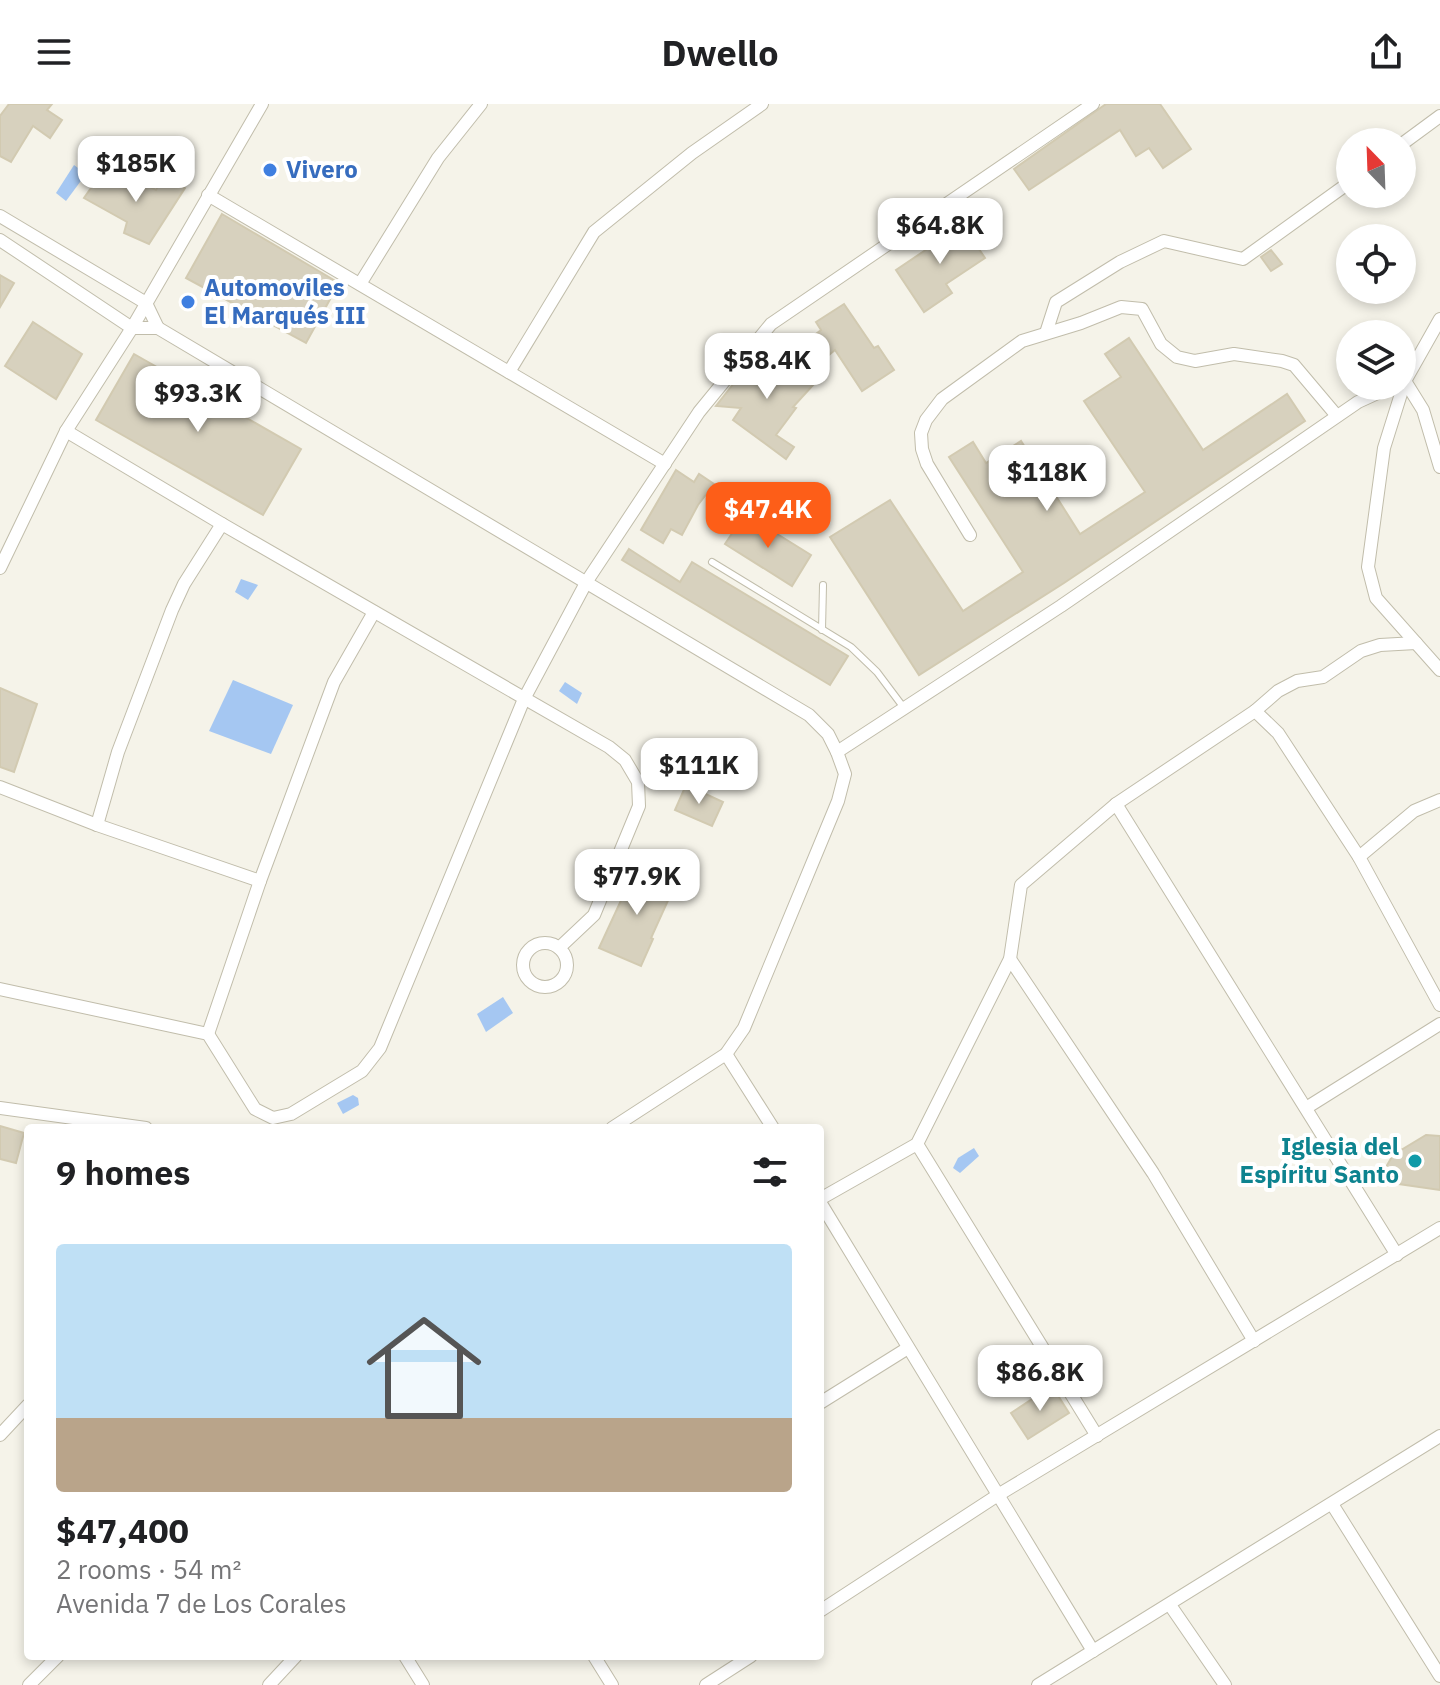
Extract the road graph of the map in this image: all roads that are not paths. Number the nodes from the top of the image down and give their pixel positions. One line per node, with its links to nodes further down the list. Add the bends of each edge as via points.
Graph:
1 (262, 104): 8 (street)
2 (481, 104): 11 (street, via 438,158)
3 (762, 104): 18 (street, via 594,232)
4 (1093, 104): 24 (street, via 771,324 699,412)
5 (1440, 116): 6 (street)
6 (1416, 134)
7 (1336, 192): 16 (street, via 1243,259 1164,241 1120,262 1056,302)
8 (208, 195): 11 (street); 12 (street)
9 (0, 216): 12 (street)
10 (0, 240): 14 (street)
11 (360, 284): 18 (street)
12 (146, 303): 14 (street); 15 (street)
13 (1440, 319): 17 (street)
14 (132, 328): 15 (street); 23 (street)
15 (158, 328): 30 (street)
16 (1046, 333): 22 (street, via 1121,307 1142,309 1161,344 1177,357 1195,361 1234,354 1294,365); 27 (street, via 1022,341 942,399 921,433 927,464)
17 (1416, 357)
18 (509, 372): 24 (street)
19 (1362, 400): 22 (street)
20 (1396, 400): 34 (street, via 1368,567 1376,598)
21 (1414, 400): 25 (street, via 1423,410)
22 (1337, 416): 37 (street)
23 (66, 431): 26 (street); 29 (street)
24 (665, 464): 30 (street)
25 (1440, 467)
26 (222, 524): 32 (street); 43 (street, via 172,610 118,752)
27 (970, 535)
28 (712, 562): 33 (lane)
29 (0, 568)
30 (587, 581): 36 (street); 39 (street, via 809,715)
31 (823, 585): 33 (lane)
32 (374, 612): 36 (street); 45 (street, via 334,682)
33 (822, 630): 37 (lane, via 851,647)
34 (1416, 643): 35 (street); 38 (street, via 1361,651 1323,677 1278,691)
35 (1440, 670)
36 (524, 699): 46 (street, via 609,747 625,760 638,782 639,806 594,915); 51 (street, via 372,1061 291,1114 273,1118 255,1109)
37 (904, 708): 39 (street)
38 (1255, 711): 42 (street); 44 (street, via 1278,733)
39 (837, 752): 52 (street, via 845,774 838,801 744,1028)
40 (0, 787): 43 (street)
41 (1440, 800): 44 (street, via 1414,811)
42 (1116, 804): 47 (street, via 1021,885); 54 (street)
43 (97, 825): 45 (street)
44 (1359, 857): 49 (street)
45 (260, 881): 51 (street)
46 (559, 948)
47 (1010, 959): 58 (street); 63 (street, via 1153,1173)
48 (0, 989): 51 (street)
49 (1440, 1005)
50 (1440, 1024): 54 (street)
51 (208, 1034)
52 (726, 1054): 56 (street); 57 (street)
53 (0, 1108): 55 (street)
54 (1306, 1108): 62 (street)
55 (117, 1124)
56 (618, 1124)
57 (770, 1124)
58 (917, 1144): 59 (street); 68 (street)
59 (824, 1198)
60 (824, 1207): 64 (street)
61 (1440, 1228): 62 (street)
62 (1397, 1255): 63 (street)
63 (1254, 1341): 68 (street)
64 (908, 1348): 65 (street); 70 (street)
65 (824, 1400)
66 (24, 1409): 67 (street)
67 (0, 1435)
68 (1097, 1436): 70 (street)
69 (1440, 1436): 71 (street)
70 (998, 1495): 73 (street); 74 (street)
71 (1332, 1504): 72 (street); 80 (street)
72 (1170, 1605): 74 (street); 87 (street)
73 (824, 1608)
74 (1093, 1651): 86 (street)
75 (54, 1660): 81 (street)
76 (292, 1660): 82 (street)
77 (407, 1660): 83 (street)
78 (596, 1660): 84 (street)
79 (745, 1660): 85 (street)
80 (1440, 1676)
81 (29, 1685)
82 (269, 1685)
83 (423, 1685)
84 (612, 1685)
85 (706, 1685)
86 (1038, 1685)
87 (1225, 1685)

